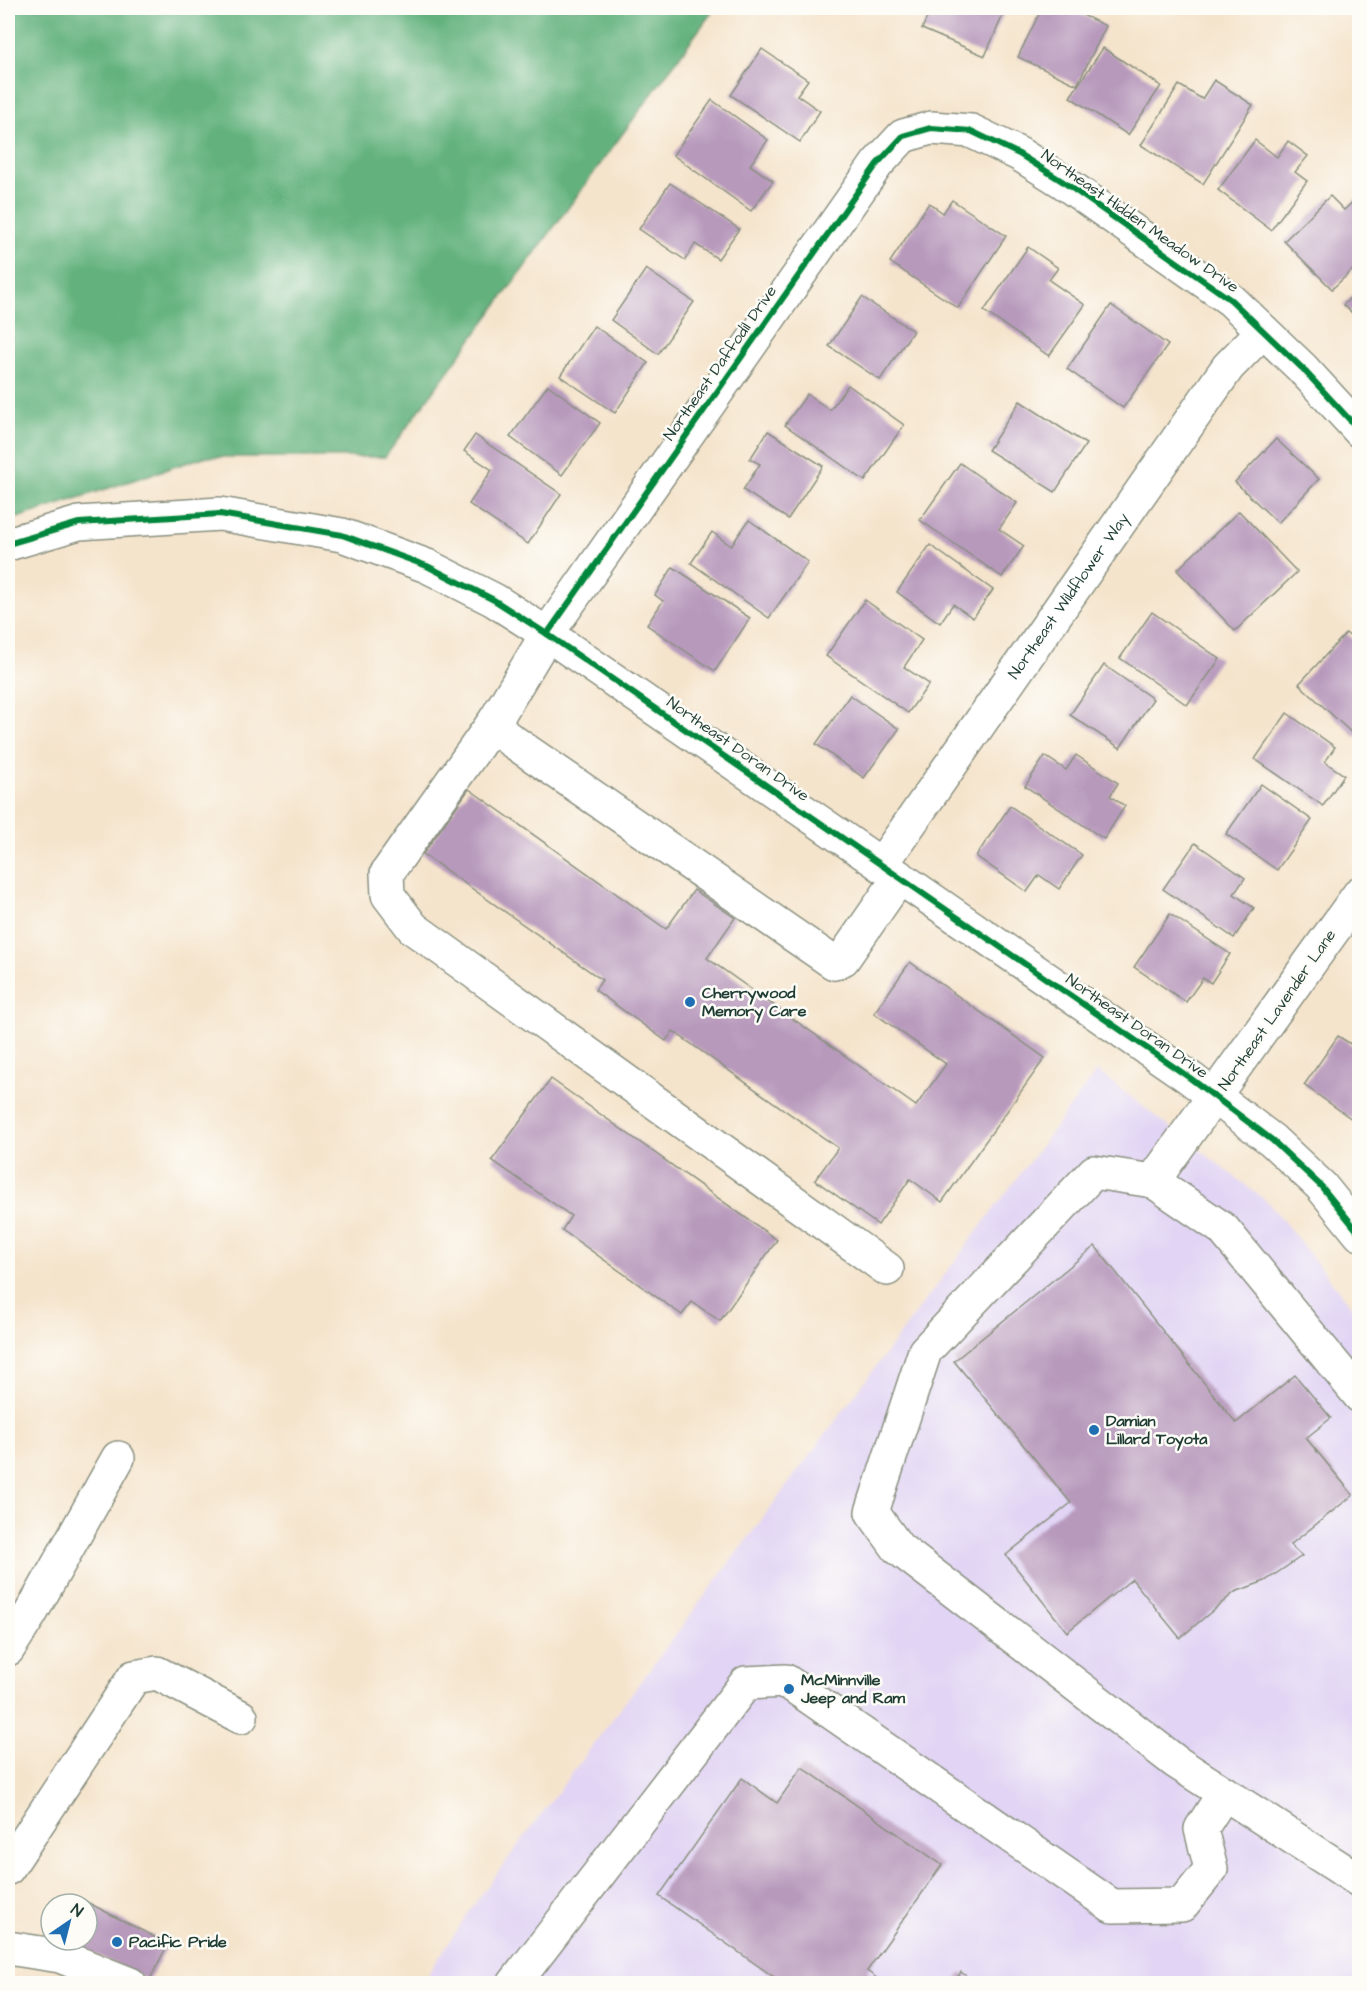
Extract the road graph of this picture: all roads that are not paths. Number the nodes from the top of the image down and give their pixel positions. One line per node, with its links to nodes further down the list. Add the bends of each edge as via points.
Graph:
1 (931, 128): 2 (street, Northeast Hidden Meadow Drive, via 971,131 1028,160 1231,300); 5 (street, Northeast Daffodil Drive, via 903,136 877,164)
2 (1263, 331): 3 (street, Northeast Hidden Meadow Drive); 7 (street, Northeast Wildflower Way, via 1228,366)
3 (1359, 431)
4 (8, 544): 5 (street, Northeast Doran Drive, via 79,523 220,514 342,535 427,566 494,600)
5 (547, 634): 6 (street, Northeast Daffodil Drive); 7 (street, Northeast Doran Drive)
6 (496, 720): 7 (street, Northeast Wildflower Way, via 502,734 834,963 843,960); 12 (street, Northeast Daffodil Drive, via 387,873 388,895 413,928)
7 (890, 871): 9 (street, Northeast Doran Drive)
8 (1359, 893): 9 (street, Northeast Lavender Lane)
9 (1215, 1097): 10 (street, Northeast Lavender Lane); 11 (street, Northeast Doran Drive, via 1272,1140 1321,1186)
10 (1154, 1181): 13 (street, via 1222,1229); 17 (street, via 1094,1172 925,1351 872,1512 898,1548 1176,1761)
11 (1359, 1234)
12 (887, 1269)
13 (1359, 1396)
14 (118, 1458): 15 (street)
15 (8, 1649)
16 (241, 1717): 18 (street, via 157,1672 134,1677)
17 (1224, 1793): 19 (street); 22 (street, via 1201,1829 1210,1869 1182,1905 1112,1906 786,1681 746,1683)
18 (8, 1868)
19 (1359, 1881)
20 (8, 1948): 21 (street, via 60,1956)
21 (130, 1983)
22 (514, 1983)

